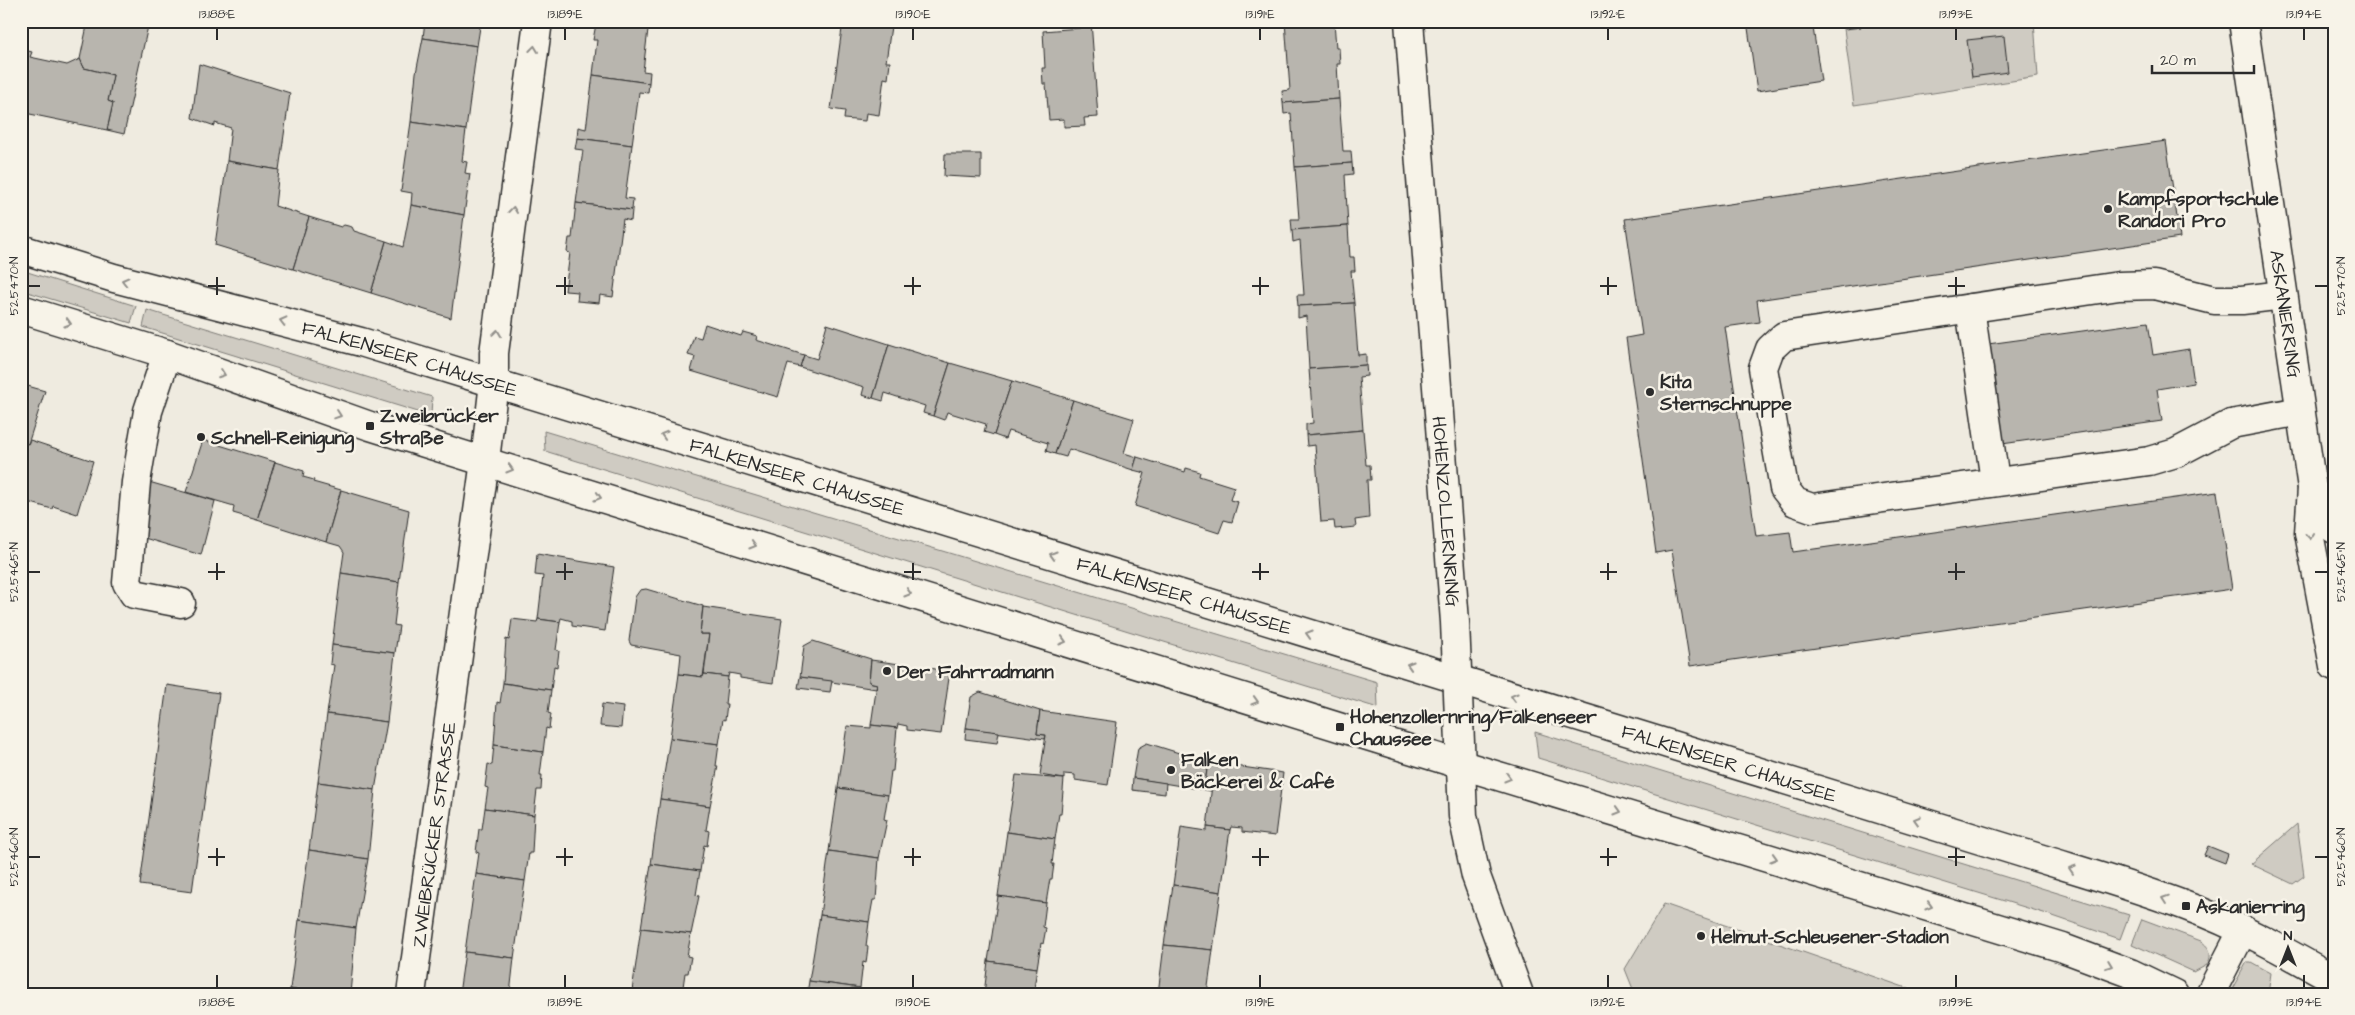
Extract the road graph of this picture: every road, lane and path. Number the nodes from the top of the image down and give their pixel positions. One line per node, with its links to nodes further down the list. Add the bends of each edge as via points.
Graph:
1 (538, 21): 9 (main road, ZWEIBRÜCKER STRASSE, one-way to 1, via 494,354)
2 (1409, 21): 17 (main road, HOHENZOLLERNRING)
3 (2243, 21): 5 (main road, ASKANIERRING)
4 (21, 250): 9 (main road, FALKENSEER CHAUSSEE, one-way to 4, via 361,342 114,278)
5 (2283, 295): 6 (main road, via 2214,300 2154,285 2119,286); 10 (main road, ASKANIERRING)
6 (1970, 308): 12 (main road); 12 (main road, via 1784,336 1770,350 1763,368 1784,488 1794,502 1812,508)
7 (21, 309): 8 (main road, one-way to 8)
8 (167, 354): 11 (main road, one-way to 11, via 370,426); 15 (main road, via 148,411 136,482 127,584 134,594)
9 (494, 382): 11 (main road, ZWEIBRÜCKER STRASSE); 17 (main road, FALKENSEER CHAUSSEE, one-way to 9)
10 (2300, 411): 12 (main road, via 2231,424 2176,453 2149,461); 13 (main road, ASKANIERRING)
11 (484, 461): 18 (main road, one-way to 18); 21 (main road, ZWEIBRÜCKER STRASSE)
12 (1995, 481)
13 (2312, 488): 14 (main road, ASKANIERRING); 16 (main road, ASKANIERRING, one-way to 16, via 2309,533)
14 (2334, 529)
15 (181, 604)
16 (2334, 666)
17 (1457, 679): 18 (main road, HOHENZOLLERNRING); 19 (main road, FALKENSEER CHAUSSEE, one-way to 17, via 2118,883)
18 (1461, 764): 22 (main road, HOHENZOLLERNRING, via 1463,816 1476,876); 23 (main road, one-way to 23, via 2063,948 2130,973)
19 (2243, 930): 20 (main road, FALKENSEER CHAUSSEE); 24 (main road)
20 (2334, 979)
21 (411, 994)
22 (1519, 994)
23 (2174, 994)
24 (2210, 994)

